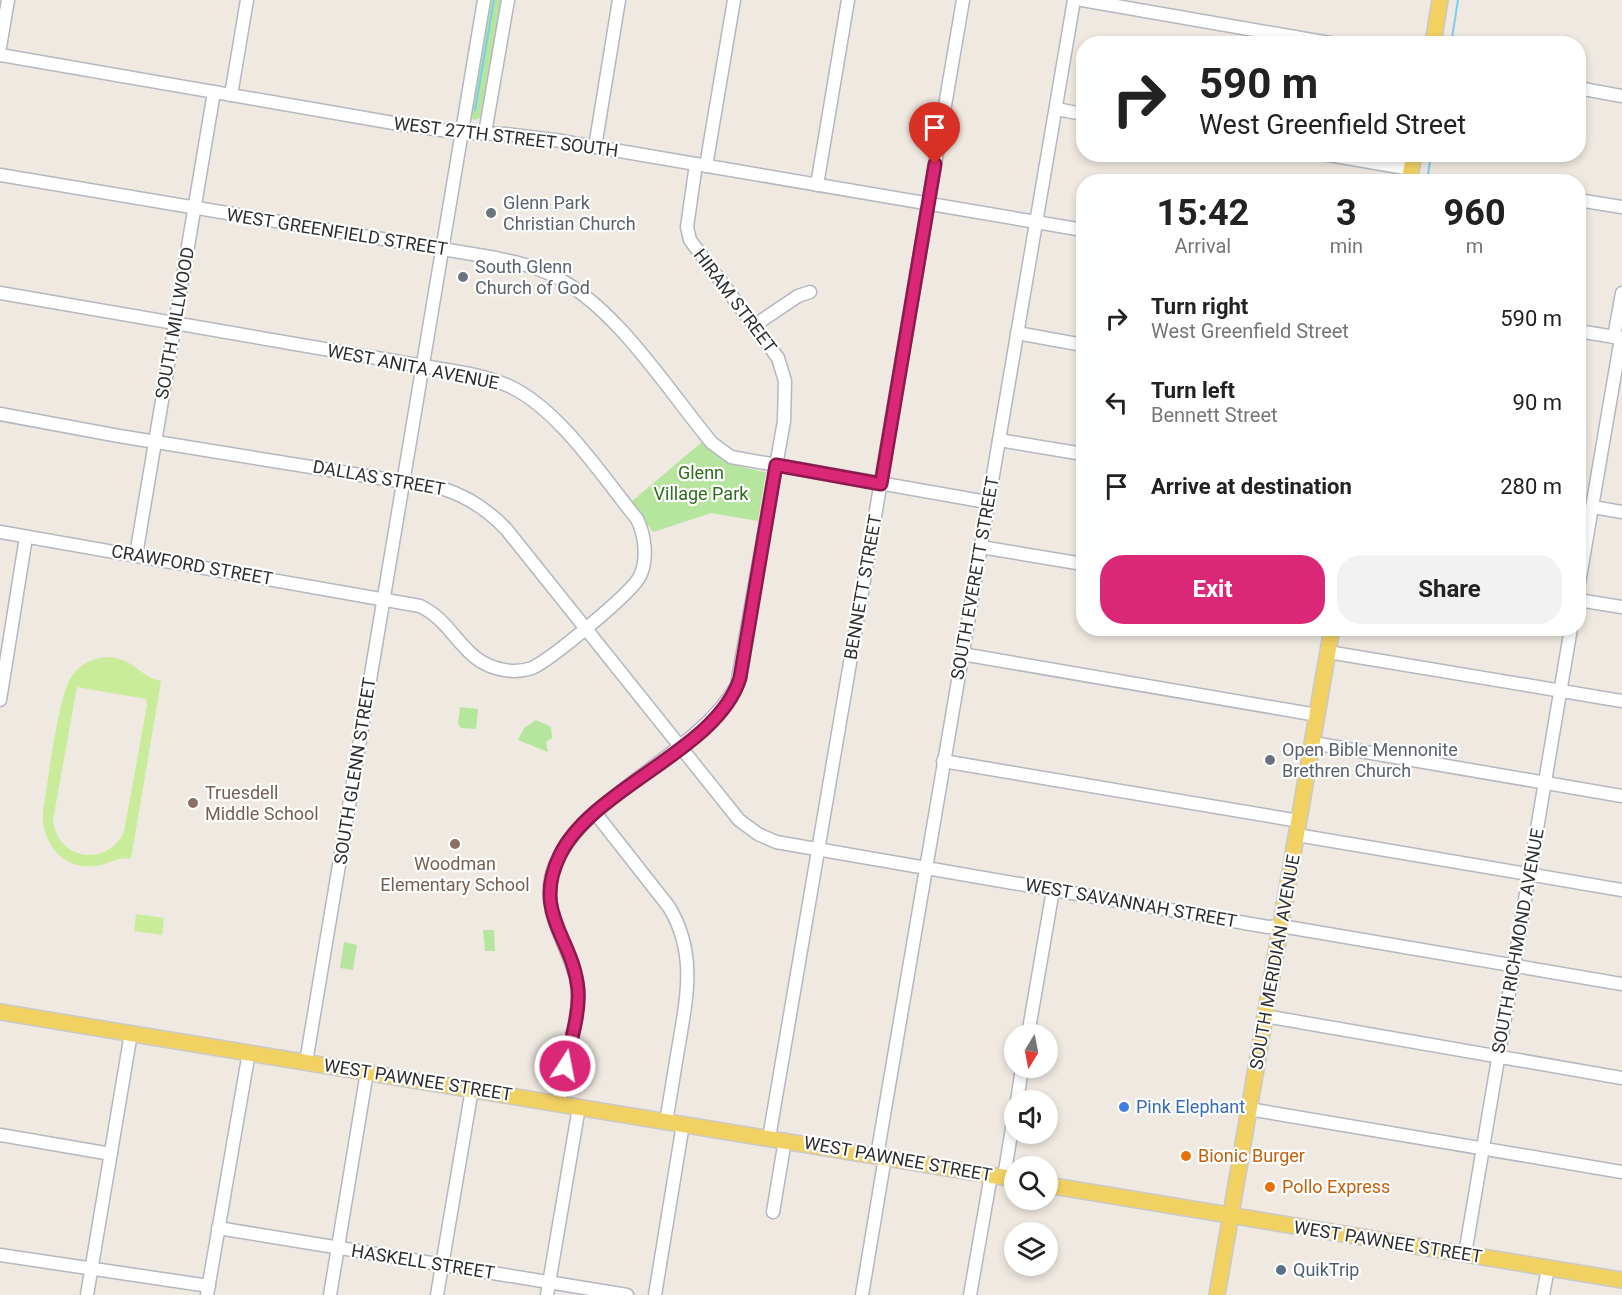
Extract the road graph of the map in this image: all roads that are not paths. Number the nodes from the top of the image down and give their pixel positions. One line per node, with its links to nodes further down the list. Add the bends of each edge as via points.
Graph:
1 (8, 0): 14 (street)
2 (247, 0): 18 (street)
3 (484, 0): 22 (street)
4 (508, 0): 23 (street)
5 (619, 0): 24 (street)
6 (734, 0): 26 (street, HIRAM STREET)
7 (848, 0): 29 (street)
8 (963, 0): 31 (street, BENNETT STREET)
9 (1074, 0): 20 (street, SOUTH EVERETT STREET)
10 (1082, 0): 12 (street)
11 (1440, 0): 13 (main road)
12 (1289, 36)
13 (1433, 36)
14 (0, 47)
15 (0, 55): 17 (street, WEST 27TH STREET SOUTH)
16 (1586, 89): 19 (street)
17 (214, 92): 18 (street, WEST 27TH STREET SOUTH); 33 (street, SOUTH MILLWOOD)
18 (231, 95): 22 (street, WEST 27TH STREET SOUTH)
19 (1622, 96)
20 (1056, 109): 21 (street); 34 (street, SOUTH EVERETT STREET)
21 (1076, 113)
22 (463, 133): 23 (street, WEST 27TH STREET SOUTH); 36 (street)
23 (485, 133): 24 (street, WEST 27TH STREET SOUTH)
24 (594, 147): 26 (street, WEST 27TH STREET SOUTH)
25 (1373, 162): 27 (street)
26 (701, 165): 29 (street, WEST 27TH STREET SOUTH); 41 (street, HIRAM STREET, via 687,227 690,240)
27 (1411, 168)
28 (0, 175): 33 (street, WEST GREENFIELD STREET)
29 (817, 185): 31 (street, WEST 27TH STREET SOUTH)
30 (1586, 201): 32 (street)
31 (928, 204): 34 (street, WEST 27TH STREET SOUTH); 53 (street, BENNETT STREET)
32 (1622, 207)
33 (195, 208): 36 (street, WEST GREENFIELD STREET); 40 (street, SOUTH MILLWOOD)
34 (1036, 222): 35 (street, WEST 27TH STREET SOUTH); 43 (street, SOUTH EVERETT STREET)
35 (1076, 229)
36 (443, 249): 46 (street, SOUTH GLENN STREET); 51 (street, WEST GREENFIELD STREET, via 536,268 578,290 611,317 711,443 731,457)
37 (810, 292): 41 (street)
38 (1622, 292): 44 (street)
39 (0, 293): 40 (street, WEST ANITA AVENUE)
40 (176, 323): 46 (street, WEST ANITA AVENUE); 49 (street, SOUTH MILLWOOD)
41 (755, 325): 51 (street, HIRAM STREET, via 778,358 785,381 784,421)
42 (1586, 332): 44 (street)
43 (1017, 333): 45 (street); 48 (street, SOUTH EVERETT STREET)
44 (1619, 338): 55 (street)
45 (1076, 344)
46 (423, 366): 52 (street, SOUTH GLENN STREET); 66 (street, WEST ANITA AVENUE, via 485,378 532,400 558,423 637,519 644,541 639,578)
47 (0, 414): 49 (street, DALLAS STREET)
48 (999, 440): 50 (street); 54 (street, SOUTH EVERETT STREET)
49 (155, 442): 52 (street, DALLAS STREET); 61 (street, SOUTH MILLWOOD)
50 (1076, 453)
51 (776, 465): 53 (street, WEST GREENFIELD STREET); 76 (street, HIRAM STREET, via 737,686 716,716)
52 (404, 481): 63 (street, SOUTH GLENN STREET); 66 (street, DALLAS STREET, via 453,491 491,513)
53 (881, 484): 54 (street, WEST GREENFIELD STREET); 82 (street, BENNETT STREET)
54 (987, 502): 60 (street, SOUTH EVERETT STREET)
55 (1593, 507): 56 (street); 59 (street)
56 (1622, 512)
57 (0, 532): 58 (street, CRAWFORD STREET)
58 (26, 537): 61 (street, CRAWFORD STREET); 72 (street)
59 (1586, 545)
60 (981, 547): 62 (street); 70 (street, SOUTH EVERETT STREET)
61 (136, 555): 63 (street, CRAWFORD STREET)
62 (1076, 563)
63 (384, 598): 66 (street, WEST ANITA AVENUE, via 428,609 475,660 507,671 542,663); 96 (street, SOUTH GLENN STREET)
64 (1586, 601): 65 (street)
65 (1622, 607)
66 (584, 628): 76 (street, DALLAS STREET)
67 (1331, 636): 69 (main road, SOUTH MERIDIAN AVENUE)
68 (1570, 636): 71 (street, SOUTH RICHMOND AVENUE)
69 (1328, 651): 71 (street); 74 (main road, SOUTH MERIDIAN AVENUE)
70 (962, 654): 74 (street); 77 (street, SOUTH EVERETT STREET)
71 (1561, 691): 73 (street); 78 (street, SOUTH RICHMOND AVENUE)
72 (0, 700)
73 (1622, 701)
74 (1317, 715): 75 (main road, SOUTH MERIDIAN AVENUE)
75 (1313, 742): 78 (street); 81 (main road, SOUTH MERIDIAN AVENUE)
76 (680, 747): 80 (street, HIRAM STREET); 82 (street, WEST SAVANNAH STREET, via 745,825 781,844)
77 (943, 761): 81 (street); 83 (street, SOUTH EVERETT STREET)
78 (1546, 783): 79 (street); 84 (street, SOUTH RICHMOND AVENUE)
79 (1622, 796)
80 (596, 813): 100 (street, HIRAM STREET, via 568,840 551,880 551,909 578,988); 103 (street, via 669,907 686,948 689,983)
81 (1298, 828): 84 (street); 87 (main road, SOUTH MERIDIAN AVENUE)
82 (818, 850): 83 (street, WEST SAVANNAH STREET); 106 (street, BENNETT STREET)
83 (926, 868): 85 (street, WEST SAVANNAH STREET); 111 (street, SOUTH EVERETT STREET)
84 (1529, 874): 86 (street); 88 (street, SOUTH RICHMOND AVENUE)
85 (1053, 890): 87 (street, WEST SAVANNAH STREET, via 1268,927); 92 (street)
86 (1622, 890)
87 (1281, 926): 88 (street, WEST SAVANNAH STREET); 91 (main road, SOUTH MERIDIAN AVENUE)
88 (1514, 965): 89 (street, WEST SAVANNAH STREET); 95 (street, SOUTH RICHMOND AVENUE)
89 (1622, 984)
90 (0, 1012): 93 (main road, WEST PAWNEE STREET)
91 (1265, 1016): 95 (street); 102 (main road, SOUTH MERIDIAN AVENUE)
92 (1030, 1024)
93 (131, 1033): 94 (main road, WEST PAWNEE STREET); 110 (street)
94 (249, 1052): 96 (main road, WEST PAWNEE STREET); 117 (street)
95 (1499, 1056): 98 (street); 109 (street, SOUTH RICHMOND AVENUE)
96 (306, 1062): 97 (main road, WEST PAWNEE STREET)
97 (367, 1072): 99 (main road, WEST PAWNEE STREET); 118 (street)
98 (1622, 1078)
99 (472, 1089): 100 (main road, WEST PAWNEE STREET); 121 (street)
100 (558, 1104): 101 (main road, WEST PAWNEE STREET)
101 (579, 1107): 103 (main road, WEST PAWNEE STREET); 125 (street)
102 (1249, 1108): 109 (street); 116 (main road, SOUTH MERIDIAN AVENUE)
103 (666, 1121): 104 (main road, WEST PAWNEE STREET)
104 (683, 1124): 106 (main road, WEST PAWNEE STREET); 131 (street)
105 (0, 1135): 110 (street)
106 (769, 1138): 107 (main road, WEST PAWNEE STREET)
107 (785, 1140): 111 (main road, WEST PAWNEE STREET); 115 (street)
108 (1009, 1144): 113 (street)
109 (1483, 1149): 112 (street); 119 (street, SOUTH RICHMOND AVENUE)
110 (111, 1154): 123 (street)
111 (881, 1156): 113 (main road, WEST PAWNEE STREET); 132 (street, SOUTH EVERETT STREET)
112 (1622, 1172)
113 (1003, 1177): 133 (street)
114 (1058, 1187): 116 (main road, WEST PAWNEE STREET)
115 (773, 1212)
116 (1231, 1216): 119 (main road, WEST PAWNEE STREET); 134 (main road, SOUTH MERIDIAN AVENUE)
117 (218, 1228): 118 (street, HASKELL STREET); 126 (street)
118 (338, 1248): 121 (street, HASKELL STREET); 128 (street)
119 (1465, 1254): 122 (main road, WEST PAWNEE STREET)
120 (0, 1255): 123 (street)
121 (442, 1265): 125 (street, HASKELL STREET); 129 (street)
122 (1548, 1268): 124 (main road, WEST PAWNEE STREET); 135 (street)
123 (92, 1269): 126 (street); 127 (street)
124 (1622, 1280)
125 (548, 1289): 130 (street, HASKELL STREET)
126 (208, 1290)
127 (87, 1295)
128 (330, 1295)
129 (437, 1295)
130 (627, 1295)
131 (655, 1295)
132 (862, 1295)
133 (970, 1295)
134 (1217, 1295)
135 (1543, 1295)

